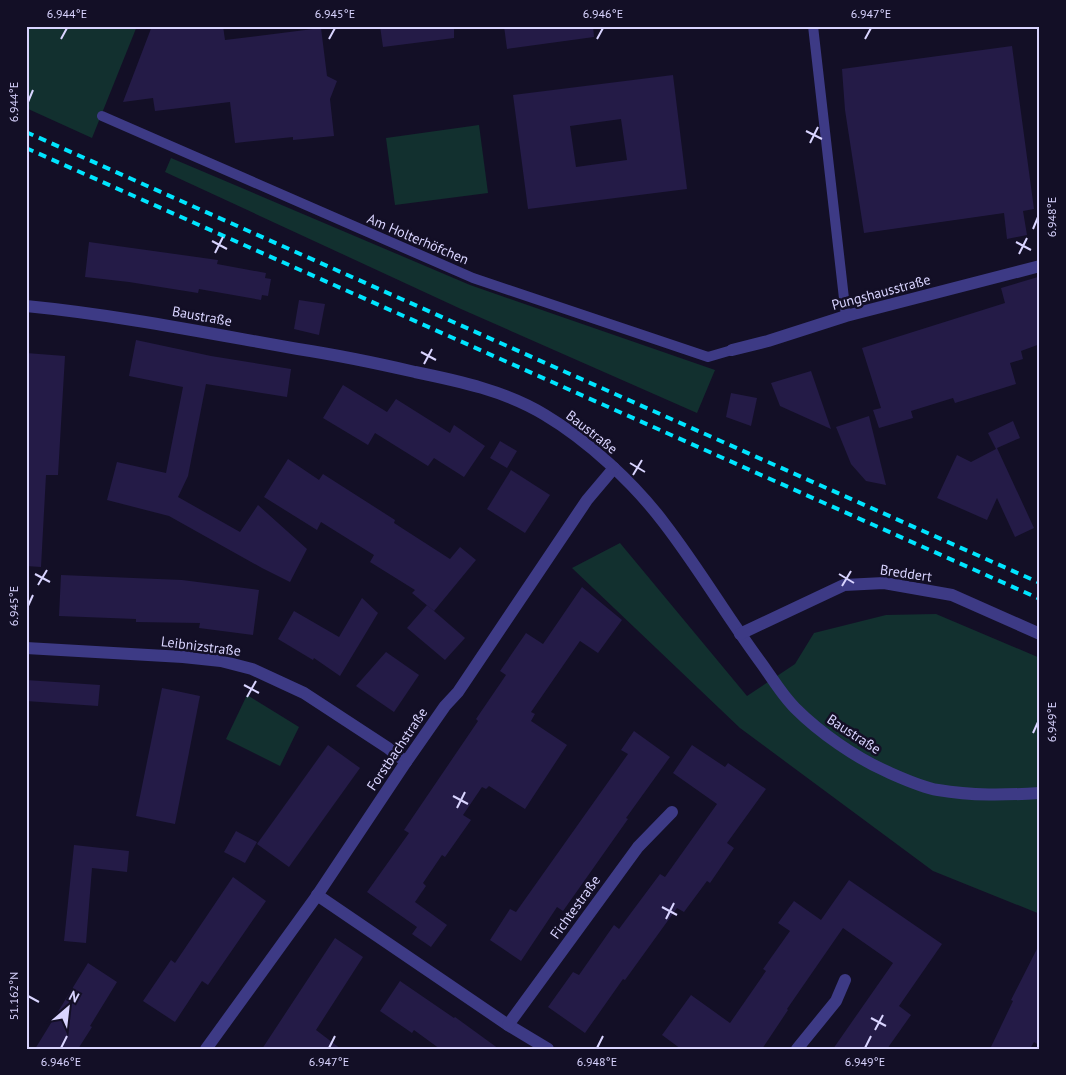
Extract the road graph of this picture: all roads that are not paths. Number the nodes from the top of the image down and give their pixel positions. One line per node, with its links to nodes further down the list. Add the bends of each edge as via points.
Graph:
1 (813, 26): 5 (lane)
2 (102, 116): 6 (lane, Am Holterhöfchen, via 473,278 708,357)
3 (1040, 266): 5 (street, Pungshausstraße)
4 (26, 306): 7 (street, Baustraße, via 88,312 354,358 466,383 542,413 575,434)
5 (846, 316): 6 (street, Pungshausstraße)
6 (732, 350)
7 (614, 468): 8 (street, Baustraße, via 662,520); 11 (street, Forstbachstraße, via 586,500 458,692)
8 (740, 634): 9 (street, Breddert, via 844,585 884,583 952,595); 12 (street, Baustraße, via 793,706 812,724 870,764 937,790 991,795)
9 (1040, 634)
10 (26, 648): 11 (street, Leibnizstraße, via 182,657 252,669 304,693)
11 (406, 762): 14 (street, Forstbachstraße)
12 (1040, 793)
13 (672, 812): 16 (street, Fichtestraße, via 638,847)
14 (317, 895): 16 (street); 17 (street, Forstbachstraße)
15 (845, 980): 19 (street, via 836,1001)
16 (508, 1025): 18 (street)
17 (206, 1049)
18 (548, 1049)
19 (797, 1049)

